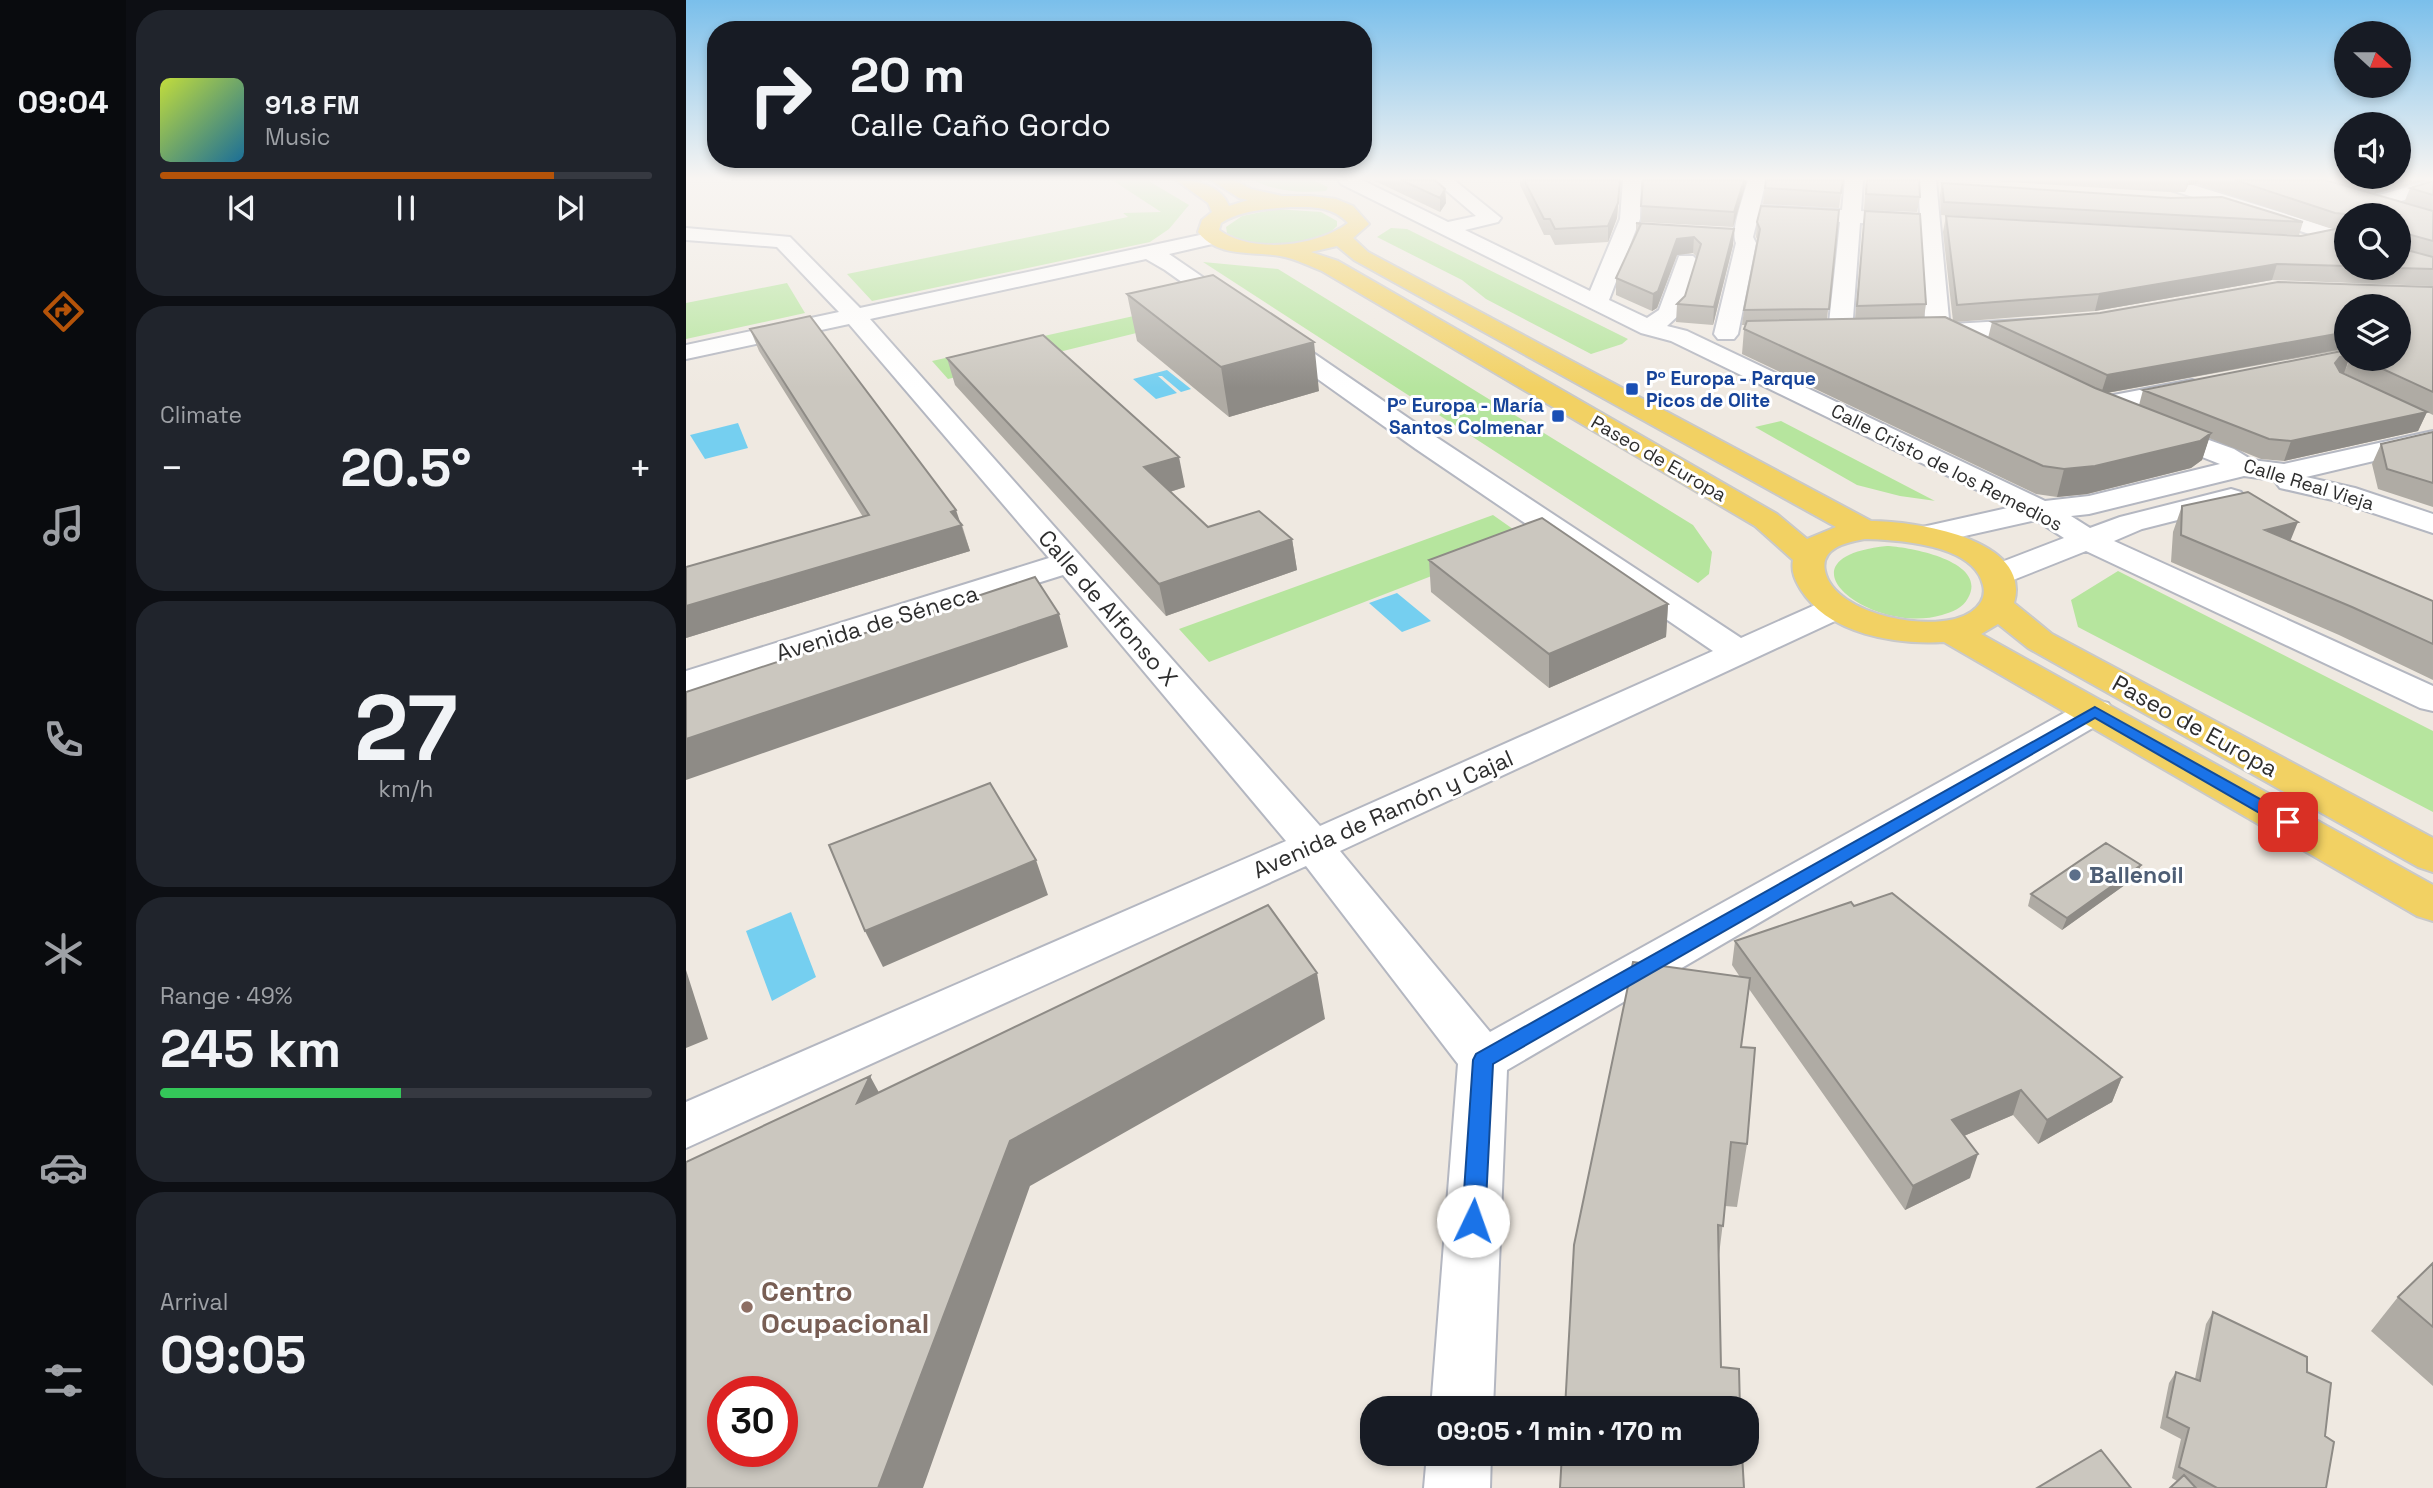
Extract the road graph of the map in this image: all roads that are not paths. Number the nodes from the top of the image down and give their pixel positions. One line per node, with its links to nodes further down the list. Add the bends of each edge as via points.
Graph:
1 (791, 249): 13 (street, Calle de Alfonso X)
2 (1167, 249): 10 (street)
3 (1282, 249): 35 (main road, Paseo de Europa, via 1330,266 1766,520)
4 (1358, 249): 32 (main road, Paseo de Europa, via 1361,256)
5 (1490, 249): 12 (street, Calle Cristo de los Remedios)
6 (1617, 249): 12 (street)
7 (1745, 249): 21 (street)
8 (1849, 249): 17 (street)
9 (1933, 249): 20 (street, via 1937,320)
10 (1151, 253): 13 (street); 40 (street)
11 (1686, 260): 15 (street, via 1669,313)
12 (1597, 302): 15 (street, Calle Cristo de los Remedios)
13 (855, 316): 24 (street); 36 (street, Calle de Alfonso X)
14 (2056, 325): 20 (street)
15 (1649, 328): 23 (street, Calle Cristo de los Remedios)
16 (1815, 332): 17 (street)
17 (1840, 332): 18 (street)
18 (1866, 332)
19 (1893, 332): 20 (street)
20 (1946, 332): 25 (street)
21 (1726, 334): 22 (street); 23 (street)
22 (1752, 334)
23 (1679, 336): 30 (street, Calle Cristo de los Remedios)
24 (686, 352)
25 (1993, 355)
26 (2216, 383): 28 (street, Calle Real Vieja, via 2086,400)
27 (2433, 439): 29 (street)
28 (2244, 467): 29 (street, Calle Real Vieja); 30 (street, via 2089,505)
29 (2287, 477): 31 (street, Calle Real Vieja); 34 (street, via 2131,523)
30 (2040, 510): 33 (street); 34 (street, Calle Cristo de los Remedios)
31 (2433, 524)
32 (1864, 530): 33 (main road, Paseo de Europa); 35 (main road, via 1833,537)
33 (1929, 535): 37 (main road, Paseo de Europa, via 1987,562)
34 (2089, 541): 37 (street); 42 (street, Calle Cristo de los Remedios)
35 (1810, 558): 38 (main road, via 1815,589)
36 (1068, 563): 41 (street, Avenida de Séneca); 44 (street, Calle de Alfonso X)
37 (1998, 591): 39 (main road, via 1979,623); 45 (main road, Paseo de Europa, via 2040,641)
38 (1836, 608): 39 (main road, via 1881,627); 40 (street, Avenida de Ramón y Cajal)
39 (1950, 631): 43 (main road, Paseo de Europa)
40 (1738, 652): 44 (street, Avenida de Ramón y Cajal)
41 (686, 683)
42 (2433, 701)
43 (2095, 711): 46 (main road, Paseo de Europa); 47 (street)
44 (1313, 846): 47 (street, Calle de Alfonso X); 48 (street, Avenida de Ramón y Cajal)
45 (2433, 857)
46 (2433, 905)
47 (1483, 1060): 49 (street)
48 (686, 1126)
49 (1463, 1396)
50 (1458, 1466): 51 (street)
51 (1457, 1488)

